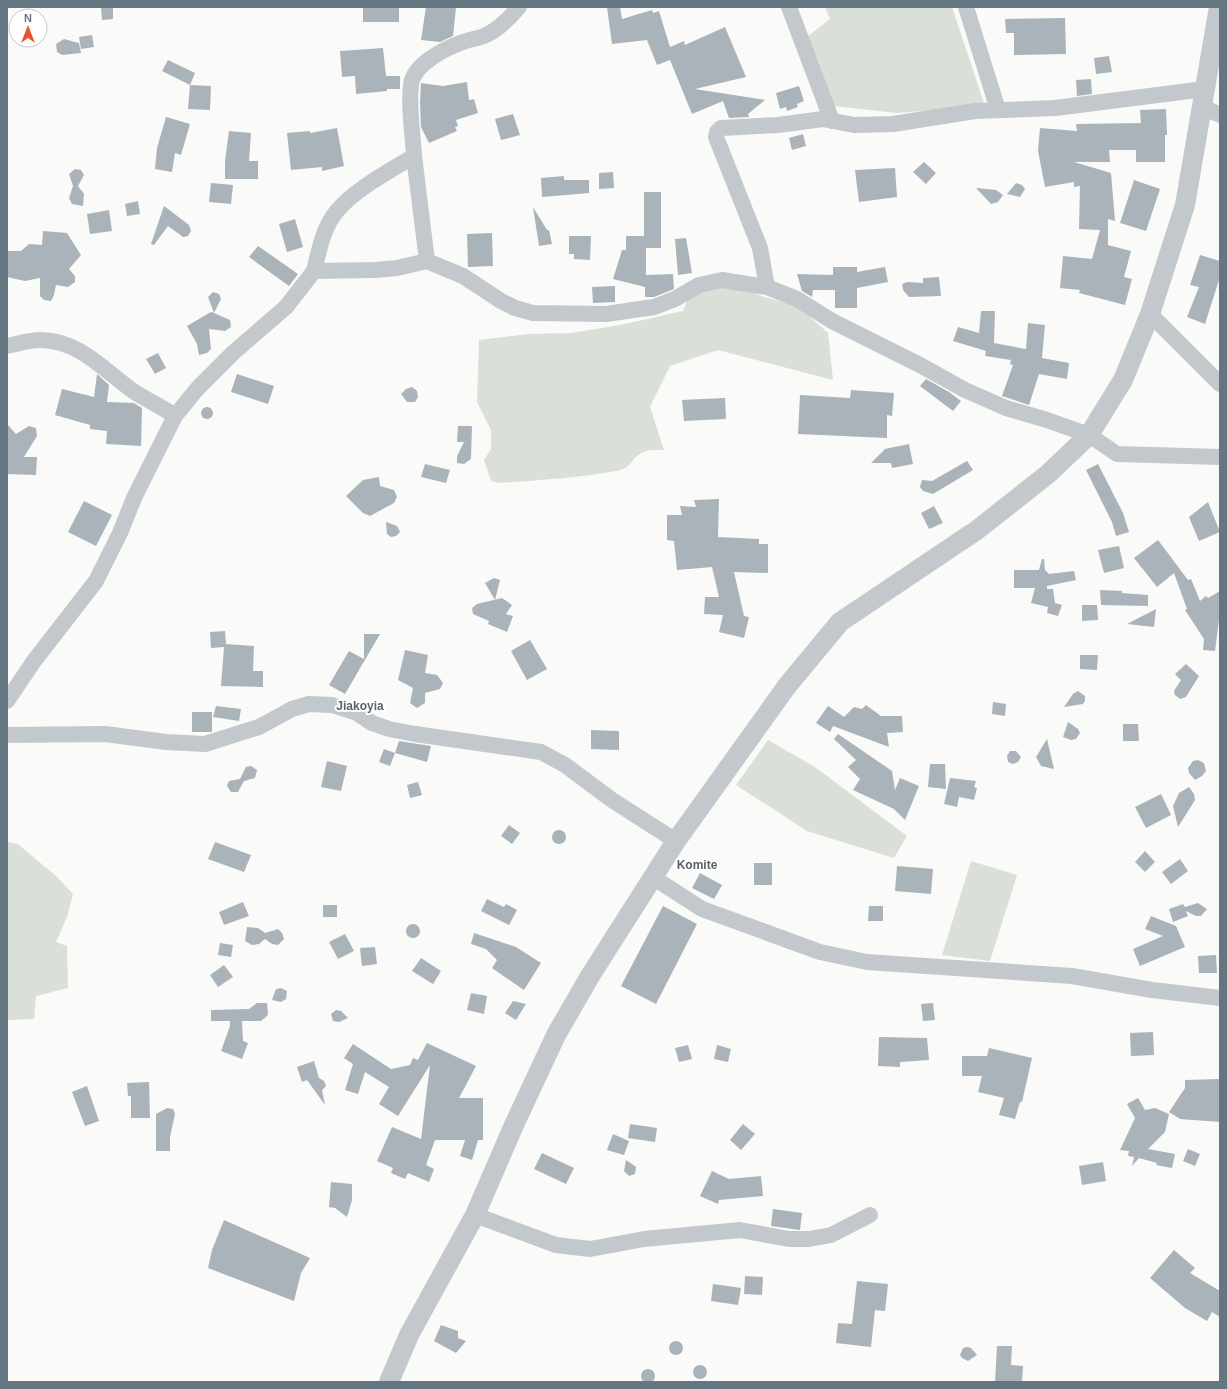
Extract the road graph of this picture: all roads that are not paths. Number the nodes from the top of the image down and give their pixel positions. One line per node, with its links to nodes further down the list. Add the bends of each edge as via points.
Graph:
1 (519, 7): 8 (street, via 499,28 483,37 443,50 417,71 411,84)
2 (790, 7): 7 (street)
3 (966, 7): 6 (street)
4 (1219, 7): 5 (street)
5 (1209, 104): 6 (street); 12 (street, via 1185,205)
6 (998, 110): 7 (street, via 975,111 893,124 854,125)
7 (832, 121): 11 (street, via 721,128 717,132 716,137 760,248)
8 (414, 156): 9 (street); 10 (street, via 374,181 337,211 325,234)
9 (427, 261): 10 (street, via 375,270); 11 (street, via 463,276 500,301 533,313 606,314 654,307 675,299 699,285 722,280)
10 (314, 271): 15 (street, via 286,307 197,388)
11 (767, 287): 16 (street, via 797,299 832,321 964,390 1006,408)
12 (1150, 314): 14 (street); 16 (street, via 1123,380)
13 (7, 346): 15 (street, via 40,340 58,342 82,351 133,391)
14 (1220, 384)
15 (176, 416): 18 (street, via 134,498 120,534 96,581 34,661)
16 (1089, 435): 17 (street, via 1117,454); 20 (street, via 1048,474 978,530 840,622 786,686)
17 (1220, 457)
18 (7, 701)
19 (7, 735): 20 (street, via 105,734 205,744 259,727 292,709 308,704 332,705 357,713 372,723 389,729 541,752 565,764 612,800)
20 (676, 841): 21 (street)
21 (654, 878): 22 (street, via 702,909 820,952 867,962 1072,976 1152,990); 23 (street, via 590,976 556,1035)
22 (1220, 998)
23 (475, 1215): 24 (street, via 556,1245 590,1249 711,1231 740,1230 789,1239 809,1239 831,1235); 25 (street, via 409,1335)
24 (870, 1215)
25 (389, 1382)

